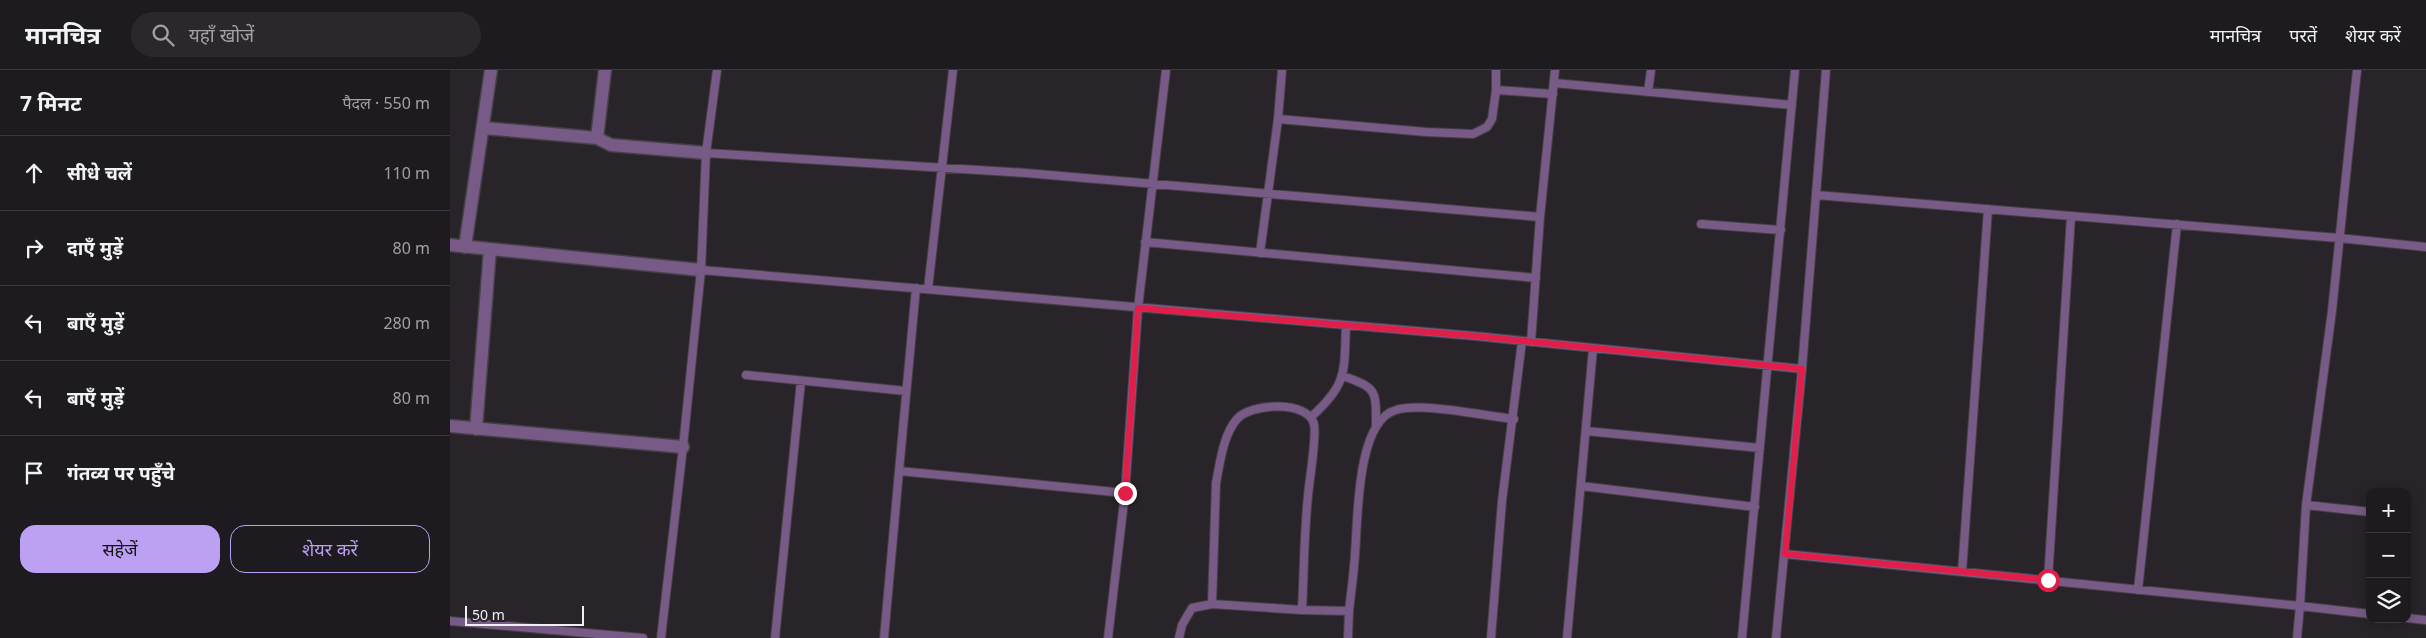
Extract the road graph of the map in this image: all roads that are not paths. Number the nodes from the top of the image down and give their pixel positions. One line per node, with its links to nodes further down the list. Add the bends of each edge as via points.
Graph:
1 (492, 70): 20 (street)
2 (605, 70): 21 (street)
3 (717, 70): 22 (lane)
4 (953, 70): 23 (lane)
5 (1166, 70): 24 (lane)
6 (1282, 70): 19 (lane)
7 (1487, 70): 8 (lane)
8 (1496, 70): 15 (lane)
9 (1555, 70): 14 (lane)
10 (1651, 70): 16 (lane)
11 (1796, 70): 18 (lane)
12 (1826, 70): 26 (lane)
13 (2357, 70): 33 (lane)
14 (1554, 83): 16 (lane); 17 (lane)
15 (1496, 90): 17 (lane); 19 (lane, via 1492,119 1487,127 1473,134)
16 (1648, 92): 18 (lane)
17 (1553, 94): 29 (lane)
18 (1792, 105): 32 (lane)
19 (1278, 120): 25 (lane)
20 (484, 128): 21 (street); 36 (street)
21 (597, 138): 22 (street, via 611,145)
22 (706, 153): 23 (lane); 40 (lane)
23 (941, 167): 24 (lane); 43 (lane)
24 (1154, 184): 25 (lane); 34 (lane)
25 (1268, 193): 29 (lane); 39 (lane)
26 (1816, 195): 27 (lane); 50 (lane)
27 (1988, 209): 28 (lane); 70 (lane)
28 (2072, 216): 31 (lane); 71 (lane)
29 (1540, 217): 41 (lane)
30 (1701, 224): 32 (lane)
31 (2177, 224): 33 (lane); 72 (lane)
32 (1781, 230): 49 (lane)
33 (2339, 238): 37 (lane); 66 (lane)
34 (1146, 242): 39 (lane); 44 (lane)
35 (450, 245): 36 (street)
36 (465, 246): 38 (street)
37 (2426, 247)
38 (490, 249): 40 (street); 59 (street)
39 (1260, 253): 41 (lane)
40 (700, 270): 42 (lane); 61 (lane)
41 (1536, 278): 47 (lane)
42 (916, 288): 43 (lane); 54 (lane)
43 (928, 289): 44 (lane)
44 (1138, 308): 45 (lane); 65 (lane)
45 (1346, 325): 46 (lane); 52 (lane)
46 (1522, 341): 47 (lane); 56 (lane)
47 (1531, 342): 48 (lane)
48 (1593, 348): 49 (lane); 60 (lane)
49 (1768, 366): 50 (lane); 62 (lane)
50 (1802, 369): 69 (lane)
51 (746, 375): 53 (lane)
52 (1343, 376): 55 (lane, via 1331,399); 57 (lane, via 1367,384 1376,397)
53 (801, 381): 54 (lane); 83 (lane)
54 (906, 391): 63 (lane)
55 (1311, 417): 73 (lane, via 1295,408 1258,408 1246,412 1232,428 1216,483); 75 (lane, via 1315,432)
56 (1514, 419): 57 (lane, via 1418,407 1396,409 1385,414); 88 (lane, via 1502,501)
57 (1376, 425): 76 (lane, via 1359,497)
58 (450, 426): 59 (street)
59 (476, 429): 61 (street)
60 (1586, 431): 62 (lane); 64 (lane)
61 (683, 447): 82 (lane)
62 (1760, 448): 67 (lane)
63 (899, 471): 65 (lane); 84 (lane)
64 (1582, 486): 67 (lane); 89 (lane)
65 (1125, 493): 85 (lane)
66 (2306, 505): 68 (lane); 74 (lane)
67 (1755, 507): 90 (lane)
68 (2366, 512)
69 (1785, 554): 70 (lane); 91 (lane)
70 (1962, 572): 71 (lane)
71 (2048, 580): 72 (lane)
72 (2138, 590): 74 (lane)
73 (1212, 604): 75 (lane); 86 (lane, via 1192,608 1182,625)
74 (2300, 606): 77 (lane); 92 (lane)
75 (1302, 610): 76 (lane)
76 (1349, 611): 87 (lane)
77 (2366, 614)
78 (2411, 618): 79 (lane)
79 (2426, 620)
80 (450, 621): 81 (lane)
81 (643, 638)
82 (660, 638)
83 (775, 638)
84 (884, 638)
85 (1108, 638)
86 (1180, 638)
87 (1348, 638)
88 (1491, 638)
89 (1567, 638)
90 (1742, 638)
91 (1776, 638)
92 (2297, 638)

